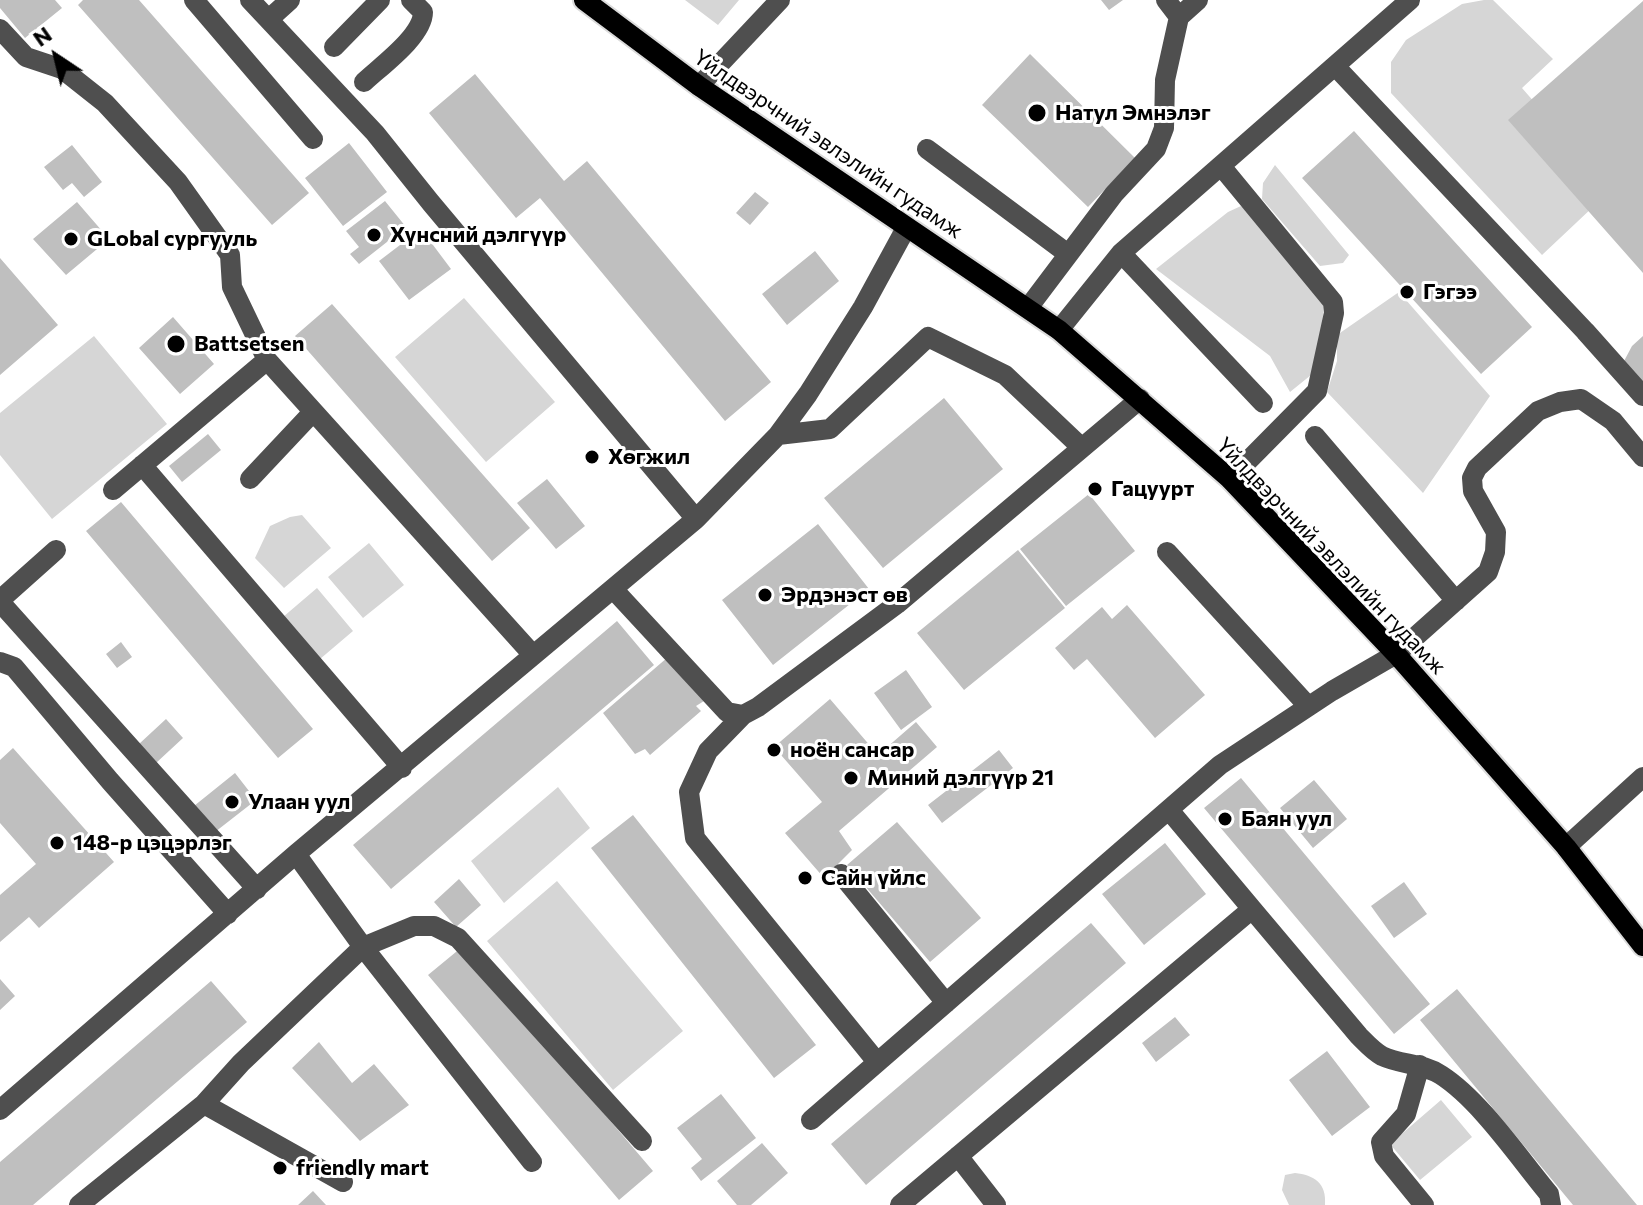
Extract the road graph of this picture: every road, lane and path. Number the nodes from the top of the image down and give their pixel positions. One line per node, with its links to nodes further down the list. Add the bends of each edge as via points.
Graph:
1 (194, 0): 17 (street)
2 (250, 0): 11 (street)
3 (290, 0): 11 (street)
4 (380, 0): 13 (street)
5 (411, 0): 15 (street, via 423,12 417,32)
6 (584, 0): 16 (main road, Үйлдвэрчний эвлэлийн гудамж)
7 (780, 0): 16 (street)
8 (1198, 0): 10 (street)
9 (1410, 0): 14 (street)
10 (1173, 8): 22 (street, via 1164,128 1156,149)
11 (269, 19): 38 (street, via 375,133)
12 (0, 29): 25 (street, via 26,57 62,69 105,103 178,182 230,255 232,287)
13 (334, 47)
14 (1335, 66): 19 (street); 26 (street)
15 (364, 82)
16 (699, 86): 20 (main road, Үйлдвэрчний эвлэлийн гудамж)
17 (313, 139)
18 (927, 149): 22 (street)
19 (1221, 166): 21 (street); 36 (street, via 1333,302 1334,313 1317,391)
20 (906, 228): 23 (main road, Үйлдвэрчний эвлэлийн гудамж); 30 (street, via 836,352)
21 (1121, 253): 24 (street); 28 (street)
22 (1068, 254): 23 (street)
23 (1028, 308): 24 (main road, Үйлдвэрчний эвлэлийн гудамж)
24 (1059, 330): 27 (main road, Үйлдвэрчний эвлэлийн гудамж)
25 (267, 360): 29 (street); 34 (street)
26 (1643, 396)
27 (1140, 399): 32 (street); 36 (main road, Үйлдвэрчний эвлэлийн гудамж)
28 (1263, 403)
29 (313, 412): 35 (street); 45 (street)
30 (778, 435): 32 (street, via 830,429 928,337 1005,375); 38 (street)
31 (1315, 436): 43 (street)
32 (1082, 448): 48 (street, via 897,604)
33 (1643, 457): 43 (street, via 1613,421 1581,399 1538,411 1472,478 1473,491 1496,532 1495,552 1488,572)
34 (142, 465): 37 (street); 49 (street)
35 (250, 479)
36 (1230, 479): 44 (main road, Үйлдвэрчний эвлэлийн гудамж)
37 (113, 490)
38 (696, 519): 41 (street)
39 (56, 550): 42 (street)
40 (1167, 552): 47 (street)
41 (614, 590): 45 (street); 48 (street, via 727,712)
42 (0, 601): 55 (street)
43 (1456, 601): 44 (street)
44 (1396, 654): 47 (street); 52 (main road, Үйлдвэрчний эвлэлийн гудамж)
45 (533, 655): 49 (street)
46 (0, 662): 57 (street, via 14,667)
47 (1308, 706): 51 (street, via 1220,765)
48 (743, 715): 61 (street, via 708,751 689,792 695,838)
49 (402, 768): 53 (street)
50 (1643, 777): 52 (street)
51 (1169, 810): 56 (street); 60 (street)
52 (1566, 847): 58 (main road, Үйлдвэрчний эвлэлийн гудамж)
53 (296, 854): 55 (street); 59 (street)
54 (841, 874): 60 (street)
55 (257, 889): 57 (street)
56 (1252, 909): 62 (street, via 1367,1044 1387,1058); 67 (street)
57 (228, 914): 64 (street)
58 (1643, 946)
59 (363, 947): 63 (street); 66 (street, via 414,926 434,926 458,938); 68 (street)
60 (946, 1003): 61 (street)
61 (877, 1062): 65 (street)
62 (1420, 1065): 73 (street, via 1406,1114 1381,1142 1384,1156); 74 (street, via 1449,1080 1477,1108 1549,1194)
63 (204, 1104): 69 (street); 70 (street)
64 (0, 1110)
65 (811, 1120)
66 (642, 1141)
67 (958, 1156): 71 (street); 72 (street)
68 (532, 1162)
69 (343, 1182)
70 (79, 1205)
71 (900, 1205)
72 (996, 1205)
73 (1424, 1205)
74 (1551, 1205)

